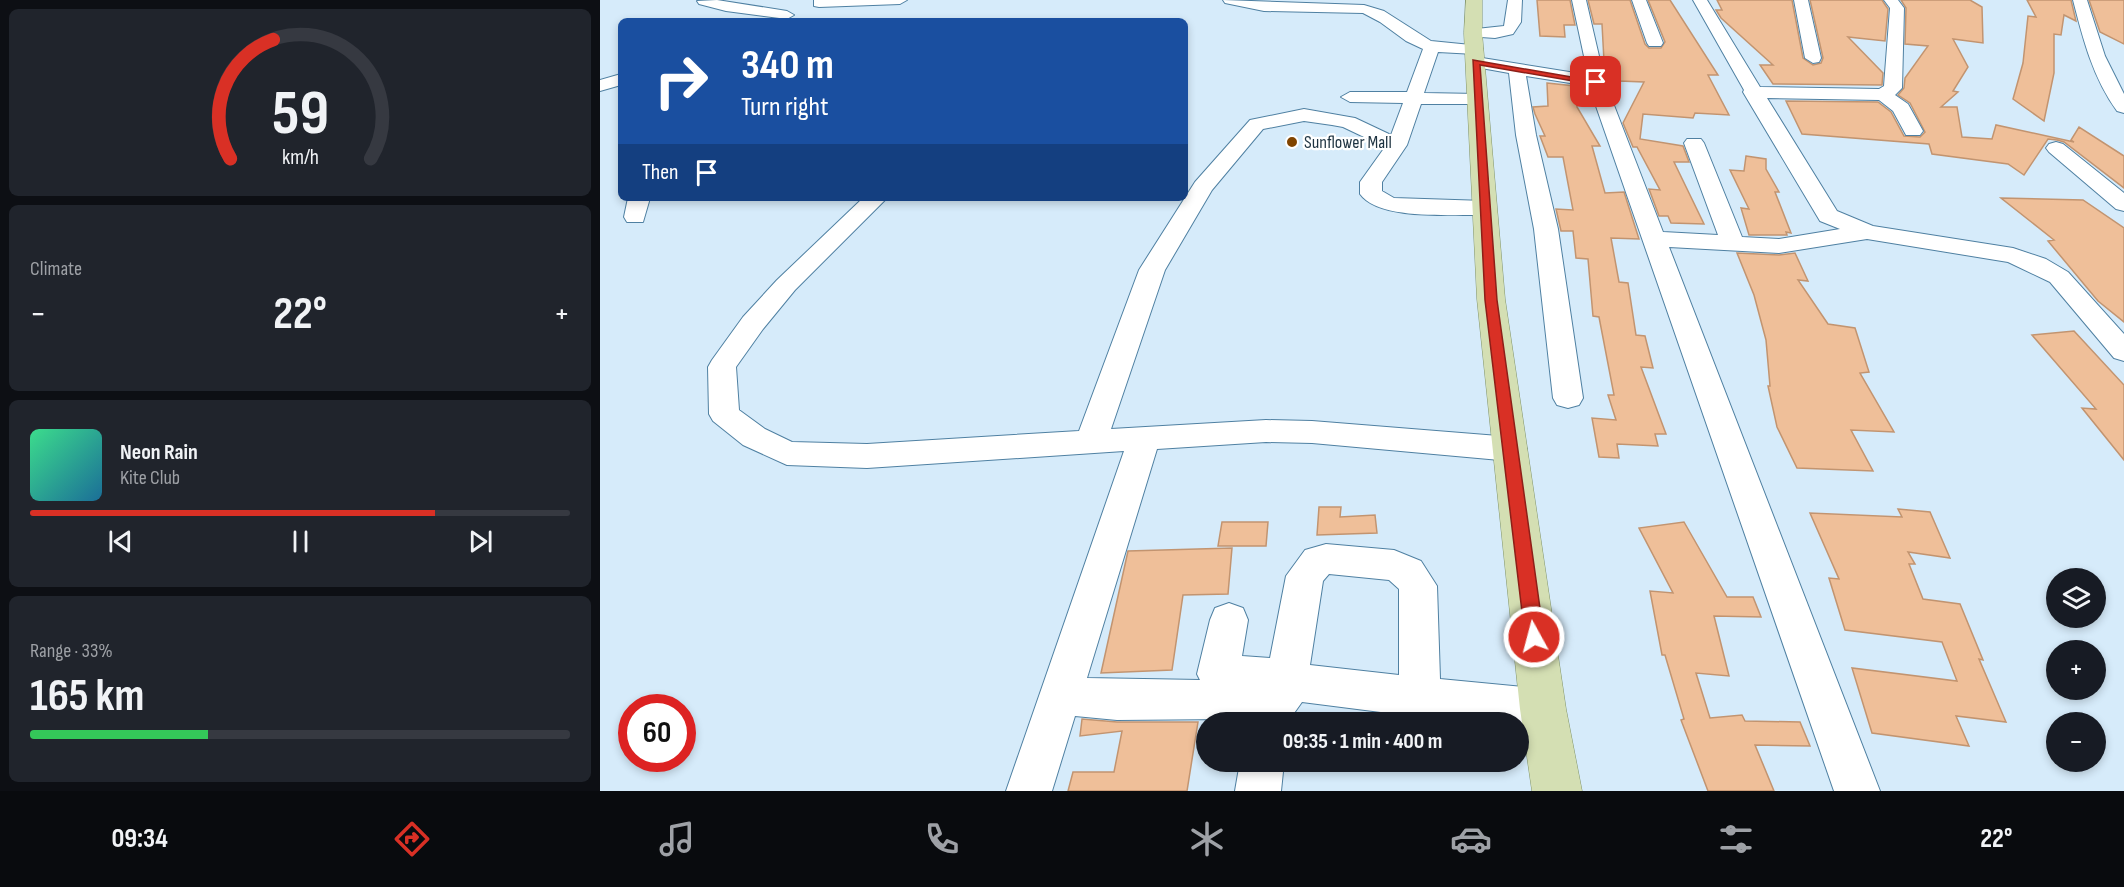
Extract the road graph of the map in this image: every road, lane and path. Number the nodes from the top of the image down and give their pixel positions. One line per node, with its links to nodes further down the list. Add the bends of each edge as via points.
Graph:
1 (900, 0): 12 (street)
2 (1230, 0): 15 (street, via 1264,7 1377,11 1419,42)
3 (1474, 0): 16 (main road)
4 (1515, 0): 16 (street, via 1512,30)
5 (1579, 0): 21 (street)
6 (1639, 0): 14 (street)
7 (1700, 0): 22 (street)
8 (1801, 0): 19 (street)
9 (1891, 0): 23 (street, via 1898,8 1893,88)
10 (2080, 0): 17 (street)
11 (704, 1): 12 (street, via 726,7)
12 (808, 7): 13 (street)
13 (780, 18)
14 (1655, 44)
15 (1432, 46): 16 (street); 25 (street)
16 (1475, 48): 20 (street); 26 (main road)
17 (2098, 52): 18 (street); 27 (street, via 2106,79)
18 (2115, 52)
19 (1813, 58)
20 (1517, 70): 21 (street); 39 (street, via 1546,229)
21 (1596, 82): 36 (street)
22 (1752, 92): 23 (street); 35 (street)
23 (1883, 95): 28 (street, via 1901,108)
24 (1350, 97): 25 (street)
25 (1414, 97): 26 (street); 30 (street)
26 (1478, 99): 34 (main road)
27 (2124, 107)
28 (1913, 131)
29 (1694, 143): 37 (street)
30 (1397, 145): 34 (street, via 1371,182 1371,194 1376,199 1395,205); 41 (street, via 1332,118 1304,115 1257,124 1203,187 1152,270)
31 (2056, 148): 33 (street)
32 (873, 201): 41 (street, via 786,285 728,358 722,368 724,414 754,438 787,453 867,456)
33 (2124, 204)
34 (1485, 208): 42 (main road, via 1491,300)
35 (1828, 228): 37 (street, via 1779,246); 38 (street, via 2013,255 2037,264 2059,277)
36 (1654, 240): 37 (street); 54 (street)
37 (1733, 243)
38 (2124, 352)
39 (1569, 398)
40 (1144, 440): 41 (street); 42 (street, via 1266,431 1312,432); 45 (street)
41 (1091, 442)
42 (1510, 449): 47 (main road)
43 (1229, 620): 44 (street, via 1218,674)
44 (1294, 678): 46 (street, via 1308,686); 46 (street, via 1289,667 1305,576 1310,568 1326,559 1394,566 1408,572 1418,586); 49 (street)
45 (1061, 695): 48 (street, via 1117,700 1234,699); 51 (street)
46 (1420, 697): 47 (street)
47 (1543, 709): 53 (main road)
48 (1250, 712)
49 (1271, 712)
50 (1261, 772): 52 (street)
51 (1029, 791)
52 (1258, 791)
53 (1557, 791)
54 (1857, 791)

